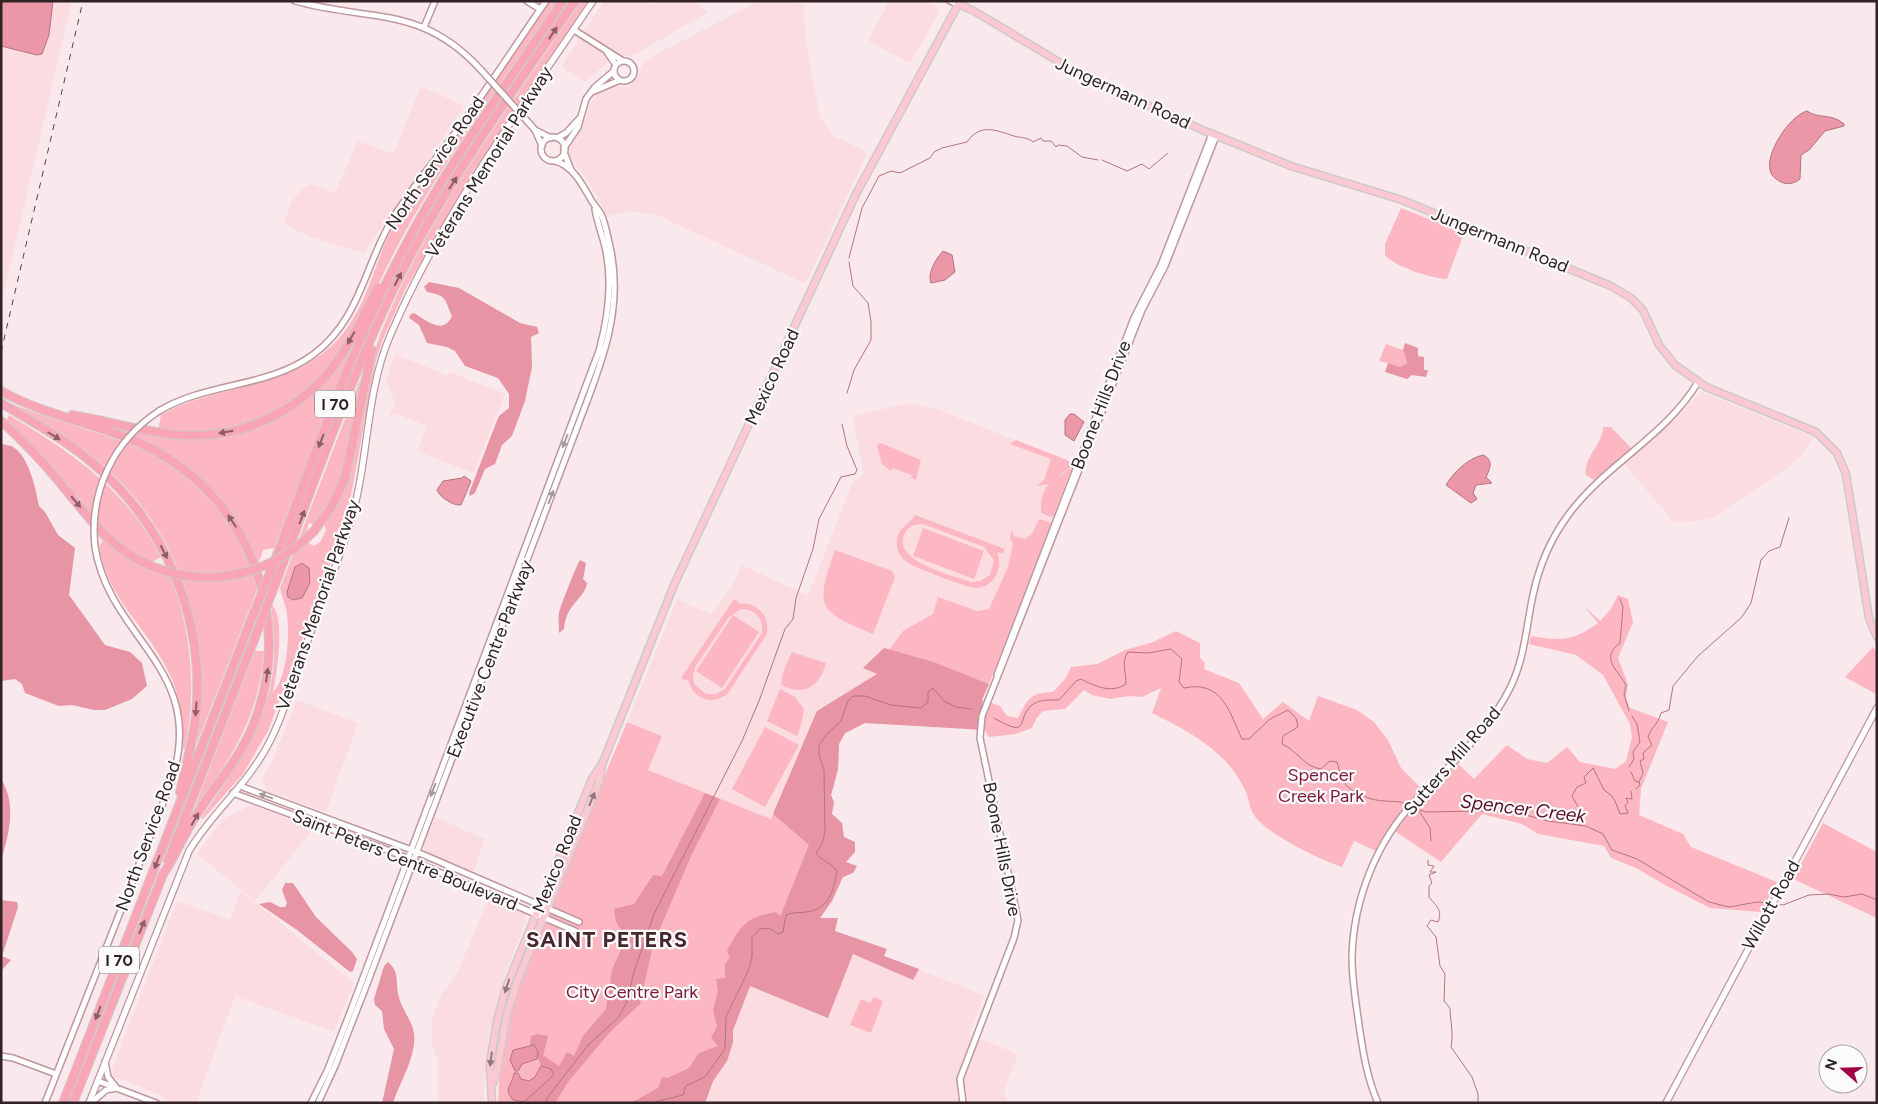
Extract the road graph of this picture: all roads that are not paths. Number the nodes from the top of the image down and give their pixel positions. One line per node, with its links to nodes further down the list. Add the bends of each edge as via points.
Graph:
1 (295, 1): 11 (street)
2 (435, 1): 11 (street)
3 (527, 1): 10 (street)
4 (546, 1): 10 (street, North Service Road)
5 (563, 1): 27 (highway, I 70, via 454,163)
6 (575, 1): 28 (highway, I 70, one-way to 6, via 439,204)
7 (593, 1): 12 (main road, Veterans Memorial Parkway)
8 (950, 1): 9 (street, Jungermann Road)
9 (959, 3): 20 (main road, Jungermann Road, via 1081,75); 36 (main road, Mexico Road, via 856,194 674,585)
10 (540, 9): 53 (street, North Service Road, bridge, via 397,213 354,308 333,338 310,358 286,370 190,397 159,411 130,436 106,471 95,513 95,546 102,574 113,597 169,683 176,707 179,748 171,783)
11 (424, 27): 19 (street, bridge, via 460,48)
12 (574, 30): 13 (street); 37 (main road, Veterans Memorial Parkway, via 461,200 395,324 380,364 350,526 274,732 260,759)
13 (606, 51): 14 (street); 15 (street)
14 (623, 61): 15 (street); 16 (street, via 631,63 635,72 629,80)
15 (615, 68): 16 (street, via 616,77); 17 (street)
16 (620, 80): 17 (street)
17 (592, 92): 18 (street)
18 (580, 119): 21 (street, via 566,133); 23 (street)
19 (536, 130): 21 (street); 22 (street)
20 (1214, 135): 29 (main road, Jungermann Road, via 1291,166 1402,200 1611,286 1636,303 1666,355); 65 (street, Boone Hills Drive, via 1165,266 1142,310 982,716 980,731 1018,920 960,1079)
21 (554, 138): 22 (street); 23 (street, via 562,143)
22 (542, 146): 24 (street, via 544,157)
23 (564, 150): 24 (street, via 561,158); 25 (street, Executive Centre Parkway)
24 (554, 161): 25 (street, Executive Centre Parkway)
25 (571, 170): 26 (street, Executive Centre Parkway)
26 (595, 208): 40 (street, Executive Centre Parkway, one-way to 40, via 606,252 609,284 608,315 601,345); 41 (street, Executive Centre Parkway, one-way to 26, via 606,351 615,304 614,271 604,224)
27 (402, 251): 32 (highway, one-way to 32, via 333,367 297,402 262,422 223,433 182,435); 39 (highway, I 70, one-way to 39, bridge, via 360,342)
28 (378, 324): 33 (highway, one-way to 28, bridge, via 42,462 107,538 128,554 148,565 189,577 235,575 278,560 293,550 314,531 332,506 345,478); 44 (highway, I 70, one-way to 28, bridge)
29 (1698, 382): 34 (main road, Jungermann Road, via 1809,429 1824,438 1837,453 1846,474 1868,613); 66 (street, Sutters Mill Road, via 1675,414 1600,480 1566,517 1541,568 1525,645 1507,695 1483,731 1405,813 1385,842 1369,875 1356,920 1354,987 1368,1073)
30 (1, 391): 32 (highway)
31 (1, 404): 39 (highway, one-way to 39, via 74,449 109,478 146,520 174,571 191,627 197,684 194,729)
32 (47, 412): 44 (highway, one-way to 32, via 194,818 241,750 256,718 266,684 269,656 265,597 241,535 215,498 195,478 146,446)
33 (1, 421)
34 (1877, 637)
35 (1877, 708): 67 (main road, Willott Road)
36 (603, 762): 45 (main road, Mexico Road, via 592,779); 46 (main road, Mexico Road, one-way to 36, via 599,782)
37 (240, 786): 38 (main road, Veterans Memorial Parkway); 40 (street, Saint Peters Centre Boulevard, one-way to 37)
38 (233, 793): 42 (street, Saint Peters Centre Boulevard); 52 (main road, Veterans Memorial Parkway, via 207,822 189,850)
39 (175, 816): 58 (highway, I 70, one-way to 58)
40 (410, 849): 41 (street, Saint Peters Centre Boulevard); 42 (street, Executive Centre Parkway)
41 (417, 852): 43 (street, Executive Centre Parkway); 45 (street, Saint Peters Centre Boulevard)
42 (407, 858): 43 (street, Saint Peters Centre Boulevard); 62 (street, Executive Centre Parkway, via 333,1055)
43 (414, 860): 47 (street, Saint Peters Centre Boulevard); 63 (street, Executive Centre Parkway)
44 (162, 876): 59 (highway, I 70, one-way to 44)
45 (540, 906): 46 (street, Saint Peters Centre Boulevard); 47 (main road, Mexico Road)
46 (547, 909): 48 (main road, Mexico Road); 49 (street, Saint Peters Centre Boulevard)
47 (536, 914): 48 (street, Saint Peters Centre Boulevard); 55 (main road, Mexico Road, one-way to 55, via 514,965 497,1020 490,1063)
48 (544, 917): 50 (street, Saint Peters Centre Boulevard); 55 (main road, Mexico Road, via 517,982)
49 (579, 922)
50 (575, 931)
51 (1, 1056): 53 (street)
52 (105, 1061): 54 (main road, Veterans Memorial Parkway); 56 (street, via 108,1077)
53 (56, 1074): 57 (street, North Service Road)
54 (98, 1080): 56 (street); 60 (main road, Veterans Memorial Parkway)
55 (492, 1085): 64 (main road, Mexico Road)
56 (117, 1088): 60 (street, via 106,1090); 61 (street)
57 (45, 1103)
58 (63, 1103)
59 (73, 1103)
60 (90, 1103)
61 (156, 1103)
62 (311, 1103)
63 (318, 1103)
64 (492, 1103)
65 (963, 1103)
66 (1378, 1103)
67 (1666, 1103)

